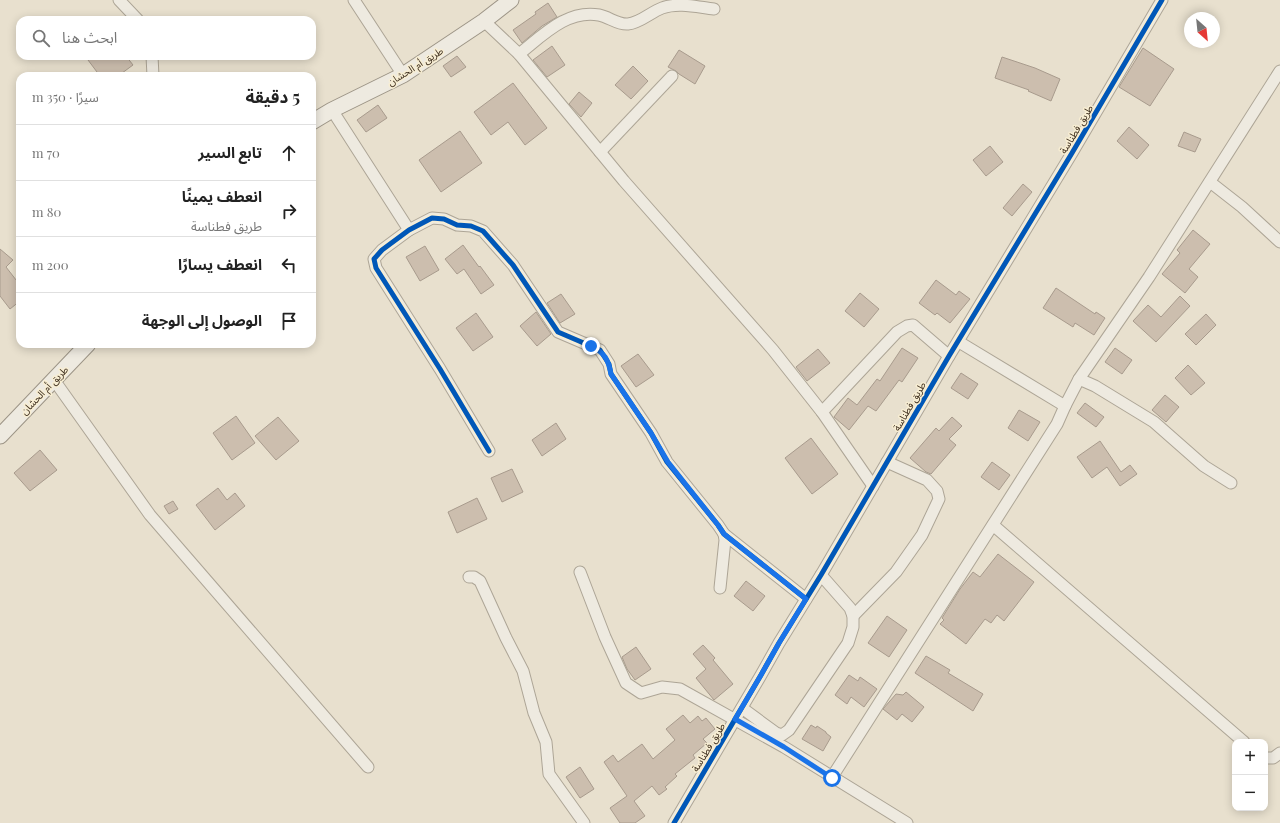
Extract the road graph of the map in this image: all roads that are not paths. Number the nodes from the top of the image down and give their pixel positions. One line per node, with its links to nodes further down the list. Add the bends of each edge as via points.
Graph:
1 (119, 0): 6 (street)
2 (354, 0): 12 (street)
3 (511, 0): 7 (street, طريق أم الحشان)
4 (1162, 0): 20 (street, طريق فطناسة)
5 (714, 9): 8 (street, via 676,5 662,8 629,24 599,15 577,16 560,22)
6 (134, 16)
7 (484, 21): 8 (street); 12 (street, طريق أم الحشان)
8 (519, 54): 16 (street)
9 (152, 60): 11 (street)
10 (1280, 71): 17 (street)
11 (153, 72)
12 (403, 75): 14 (street, طريق أم الحشان)
13 (672, 76): 16 (street)
14 (332, 110): 15 (street, طريق أم الحشان); 18 (street)
15 (316, 120)
16 (600, 152): 26 (street, via 773,350)
17 (1210, 182): 19 (street); 23 (street)
18 (409, 230): 28 (street, via 374,259 376,268); 33 (street, via 432,218 444,218 457,225 471,226 483,231 513,265 558,332 600,350 609,364 611,374 668,462)
19 (1280, 242)
20 (958, 342): 22 (street, طريق فطناسة); 25 (street)
21 (84, 348): 24 (street, طريق أم الحشان)
22 (949, 356): 26 (street, via 913,324 907,326 897,332); 29 (street, طريق فطناسة)
23 (1079, 379): 25 (street); 30 (street, via 1101,389 1154,422 1204,466)
24 (54, 380): 27 (street, طريق أم الحشان); 45 (street, via 150,515)
25 (1065, 406): 32 (street, via 1057,424)
26 (822, 412): 31 (street)
27 (0, 435)
28 (489, 451)
29 (887, 462): 31 (street, طريق فطناسة); 39 (street, via 927,480 937,492 938,499 922,535 896,572)
30 (1232, 483)
31 (873, 486): 35 (street, طريق فطناسة)
32 (993, 525): 42 (street); 46 (street)
33 (724, 534): 37 (street); 38 (street)
34 (580, 572): 41 (street, via 626,683 641,693 662,688 680,689)
35 (822, 574): 38 (street, طريق فطناسة); 39 (street, via 850,608)
36 (469, 577): 47 (street, via 480,581 523,671 534,713 546,742 549,774)
37 (720, 588)
38 (806, 599): 40 (street, طريق فطناسة)
39 (853, 616): 40 (street, via 848,643 789,730 782,735 776,733)
40 (742, 708): 41 (street, طريق فطناسة)
41 (735, 719): 46 (street); 48 (street, طريق فطناسة)
42 (1241, 739)
43 (1280, 753): 44 (street)
44 (1268, 758)
45 (368, 767)
46 (832, 778): 49 (street)
47 (584, 823)
48 (674, 823)
49 (907, 823)

